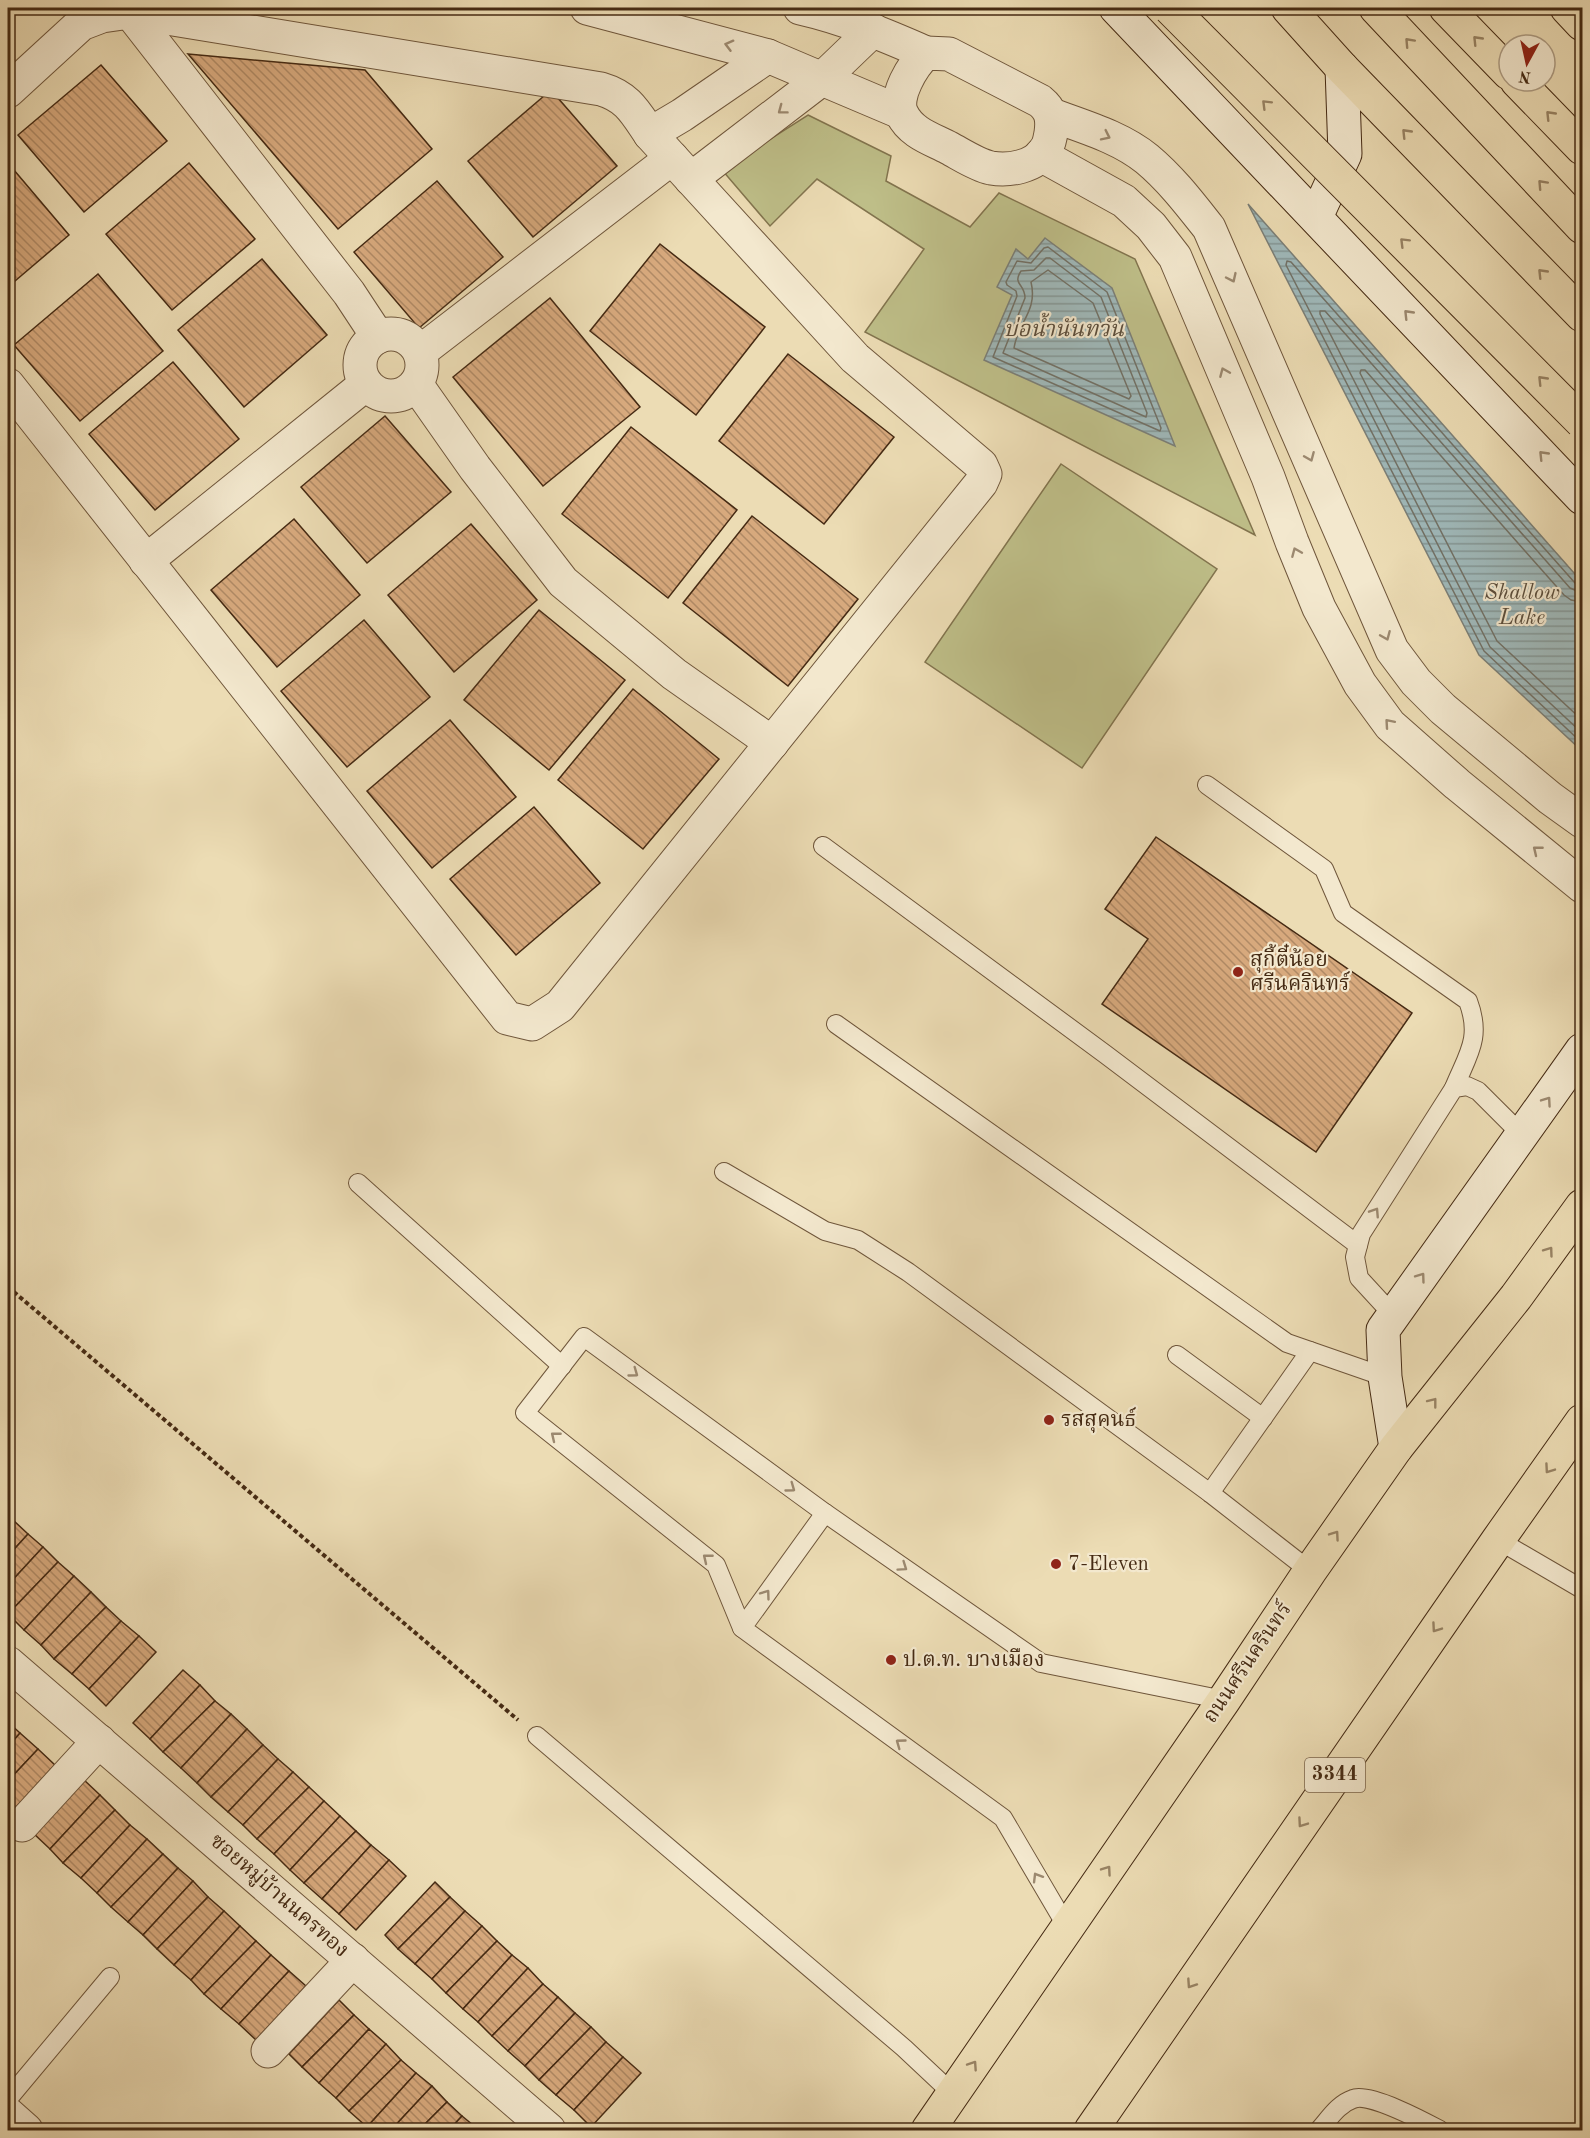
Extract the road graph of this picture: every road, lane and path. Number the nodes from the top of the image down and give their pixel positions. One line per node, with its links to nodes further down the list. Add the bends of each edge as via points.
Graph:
1 (587, 8): 13 (street, one-way to 1)
2 (800, 8): 11 (street)
3 (1116, 8): 25 (street)
4 (1170, 8): 33 (main road, one-way to 4, bridge)
5 (1287, 8): 15 (main road)
6 (1376, 8): 26 (main road, one-way to 6)
7 (1446, 8): 14 (main road, one-way to 7)
8 (1567, 8): 10 (main road)
9 (130, 12): 17 (street, via 81,24); 21 (street, via 601,89 617,94 629,104); 28 (street, via 349,293)
10 (1582, 24)
11 (873, 30): 12 (street); 16 (street)
12 (926, 53): 19 (street, via 902,90); 20 (street, via 949,54 1040,101)
13 (768, 56): 16 (street); 21 (street)
14 (1497, 61)
15 (1342, 68): 25 (street, via 1345,154); 27 (main road, one-way to 15)
16 (823, 78): 19 (street); 24 (street, one-way to 24)
17 (8, 91)
18 (1529, 93): 22 (main road, one-way to 18)
19 (900, 112): 23 (street, via 912,129 990,167 1023,167)
20 (1052, 116): 23 (street, via 1046,150); 37 (street, one-way to 37, via 1104,134 1146,158 1175,185 1209,228 1392,650 1416,682)
21 (650, 134): 24 (street)
22 (1582, 148)
23 (1041, 155): 38 (street, one-way to 23, via 1390,725 1355,675 1319,608 1175,257 1151,226 1124,201)
24 (681, 169): 29 (street); 36 (street, via 855,358 981,465 985,474)
25 (1316, 217): 34 (street, one-way to 25)
26 (1582, 227)
27 (1582, 315)
28 (378, 337): 29 (street, via 406,338); 30 (street, via 370,342 361,358)
29 (420, 352): 31 (street, via 422,369)
30 (366, 384): 31 (street, via 381,395 390,396 408,391); 35 (street)
31 (416, 384): 36 (street, via 563,582 674,674)
32 (8, 385): 35 (street)
33 (1582, 422)
34 (1582, 498)
35 (146, 561): 36 (street, via 507,1018 532,1024 560,1006)
36 (772, 743)
37 (1487, 746): 38 (street); 40 (street)
38 (1457, 784): 42 (street, one-way to 38)
39 (1207, 785): 45 (lane, via 1324,869 1343,913 1468,1001 1475,1036)
40 (1582, 821)
41 (823, 846): 50 (lane)
42 (1582, 886)
43 (836, 1024): 53 (lane, via 1287,1343)
44 (1582, 1050): 46 (street, one-way to 44)
45 (1454, 1088): 46 (lane, via 1467,1086 1478,1091); 50 (lane, one-way to 45, via 1361,1234)
46 (1523, 1136): 52 (street, one-way to 46)
47 (724, 1172): 60 (lane, via 825,1231 858,1240 908,1272)
48 (358, 1183): 55 (lane)
49 (1582, 1206): 59 (main road, ถนนศรีนครินทร์, one-way to 49, via 1516,1297)
50 (1358, 1245): 52 (lane, via 1355,1257 1359,1278)
51 (8, 1287): 68 (path)
52 (1393, 1315): 56 (street, via 1383,1330)
53 (1310, 1351): 56 (lane); 57 (lane)
54 (1177, 1355): 57 (lane)
55 (562, 1366): 61 (lane, one-way to 61, via 584,1337); 65 (lane, one-way to 55, via 716,1565 525,1413)
56 (1385, 1377): 59 (street)
57 (1263, 1418): 60 (lane)
58 (1582, 1421): 62 (main road, 3344, one-way to 62)
59 (1396, 1448): 63 (main road, ถนนศรีนครินทร์, one-way to 59)
60 (1210, 1493): 63 (lane)
61 (825, 1513): 65 (lane, one-way to 61); 67 (lane, one-way to 67, via 1041,1663)
62 (1498, 1540): 64 (lane); 81 (main road, 3344, one-way to 81)
63 (1310, 1571): 67 (main road, ถนนศรีนครินทร์)
64 (1582, 1588)
65 (742, 1628): 71 (lane, one-way to 65, via 1003,1818)
66 (8, 1663): 69 (street, ซอยหมู่บ้านนครทอง)
67 (1224, 1700): 71 (main road, ถนนศรีนครินทร์, one-way to 67)
68 (537, 1736): 75 (lane)
69 (99, 1741): 70 (street); 72 (street, ซอยหมู่บ้านนครทอง)
70 (22, 1825)
71 (1068, 1927): 75 (main road, ถนนศรีนครินทร์, one-way to 71)
72 (353, 1960): 74 (street); 79 (street, ซอยหมู่บ้านนครทอง)
73 (110, 1977): 76 (lane)
74 (268, 2051)
75 (953, 2094): 80 (main road, ถนนศรีนครินทร์)
76 (8, 2099)
77 (8, 2114): 78 (street)
78 (26, 2130)
79 (549, 2130)
80 (928, 2130)
81 (1091, 2130)
82 (1319, 2130): 83 (lane, via 1336,2109 1354,2098 1417,2116)
83 (1440, 2130)

